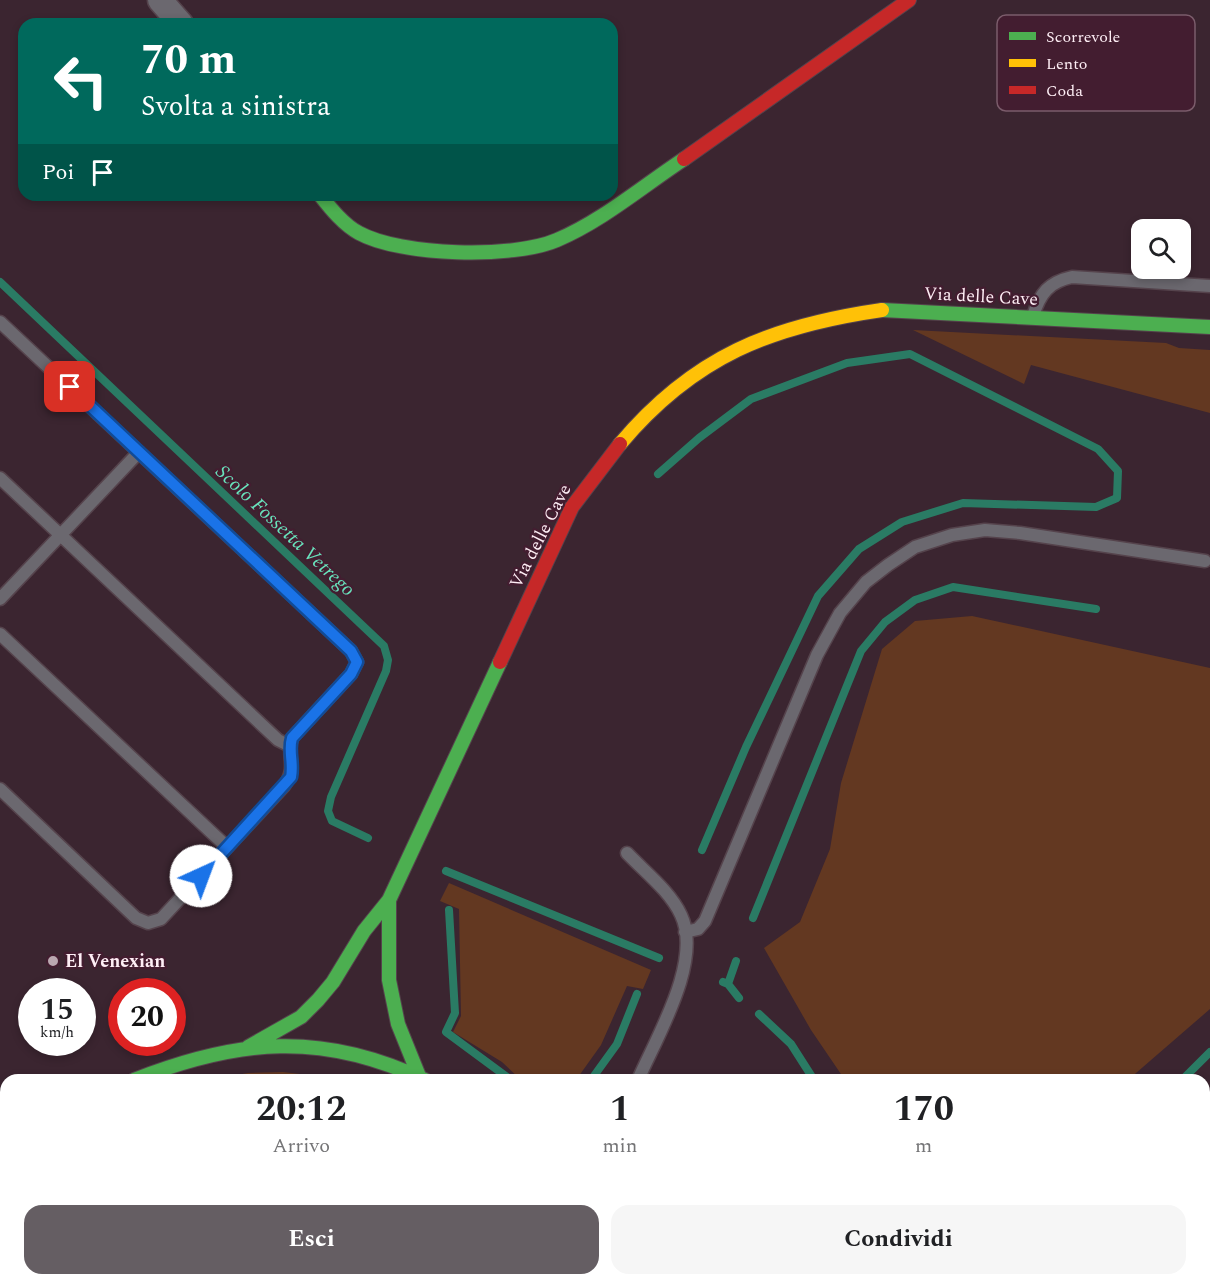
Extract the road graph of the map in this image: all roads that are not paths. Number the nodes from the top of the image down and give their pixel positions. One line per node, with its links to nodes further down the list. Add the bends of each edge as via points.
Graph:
1 (160, 0): 3 (street)
2 (909, 0): 4 (main road, via 716,139 571,233 530,249 464,252 397,244 361,234)
3 (176, 18)
4 (325, 201)
5 (1210, 286): 6 (lane, via 1072,277 1054,281 1039,298)
6 (1033, 317): 8 (main road, Via delle Cave); 19 (main road, Via delle Cave, via 891,309 794,324 748,342 704,366 665,396 598,468 572,507)
7 (0, 322): 9 (lane)
8 (1210, 327)
9 (139, 452): 11 (lane); 15 (lane, via 351,651 357,662 351,674 297,730)
10 (0, 478): 11 (lane)
11 (60, 535): 13 (lane); 15 (lane, via 278,740)
12 (1205, 561): 20 (lane, via 985,530 915,547 888,565 866,582 840,613 817,655 705,921 698,929)
13 (0, 599)
14 (0, 634): 17 (lane)
15 (290, 746): 17 (lane, via 291,777)
16 (0, 789): 17 (lane, via 136,918 148,923 161,919)
17 (227, 847)
18 (627, 853): 20 (lane, via 670,897 682,916)
19 (389, 900): 21 (main road, Via delle Cave, via 318,1000 301,1017); 24 (main road, Via delle Cave, via 389,981 398,1024)
20 (685, 932): 25 (lane, via 686,963 682,978)
21 (248, 1047): 22 (main road, via 171,1064); 23 (main road, via 318,1048 352,1054)
22 (148, 1074)
23 (410, 1074)
24 (420, 1074)
25 (641, 1074)

